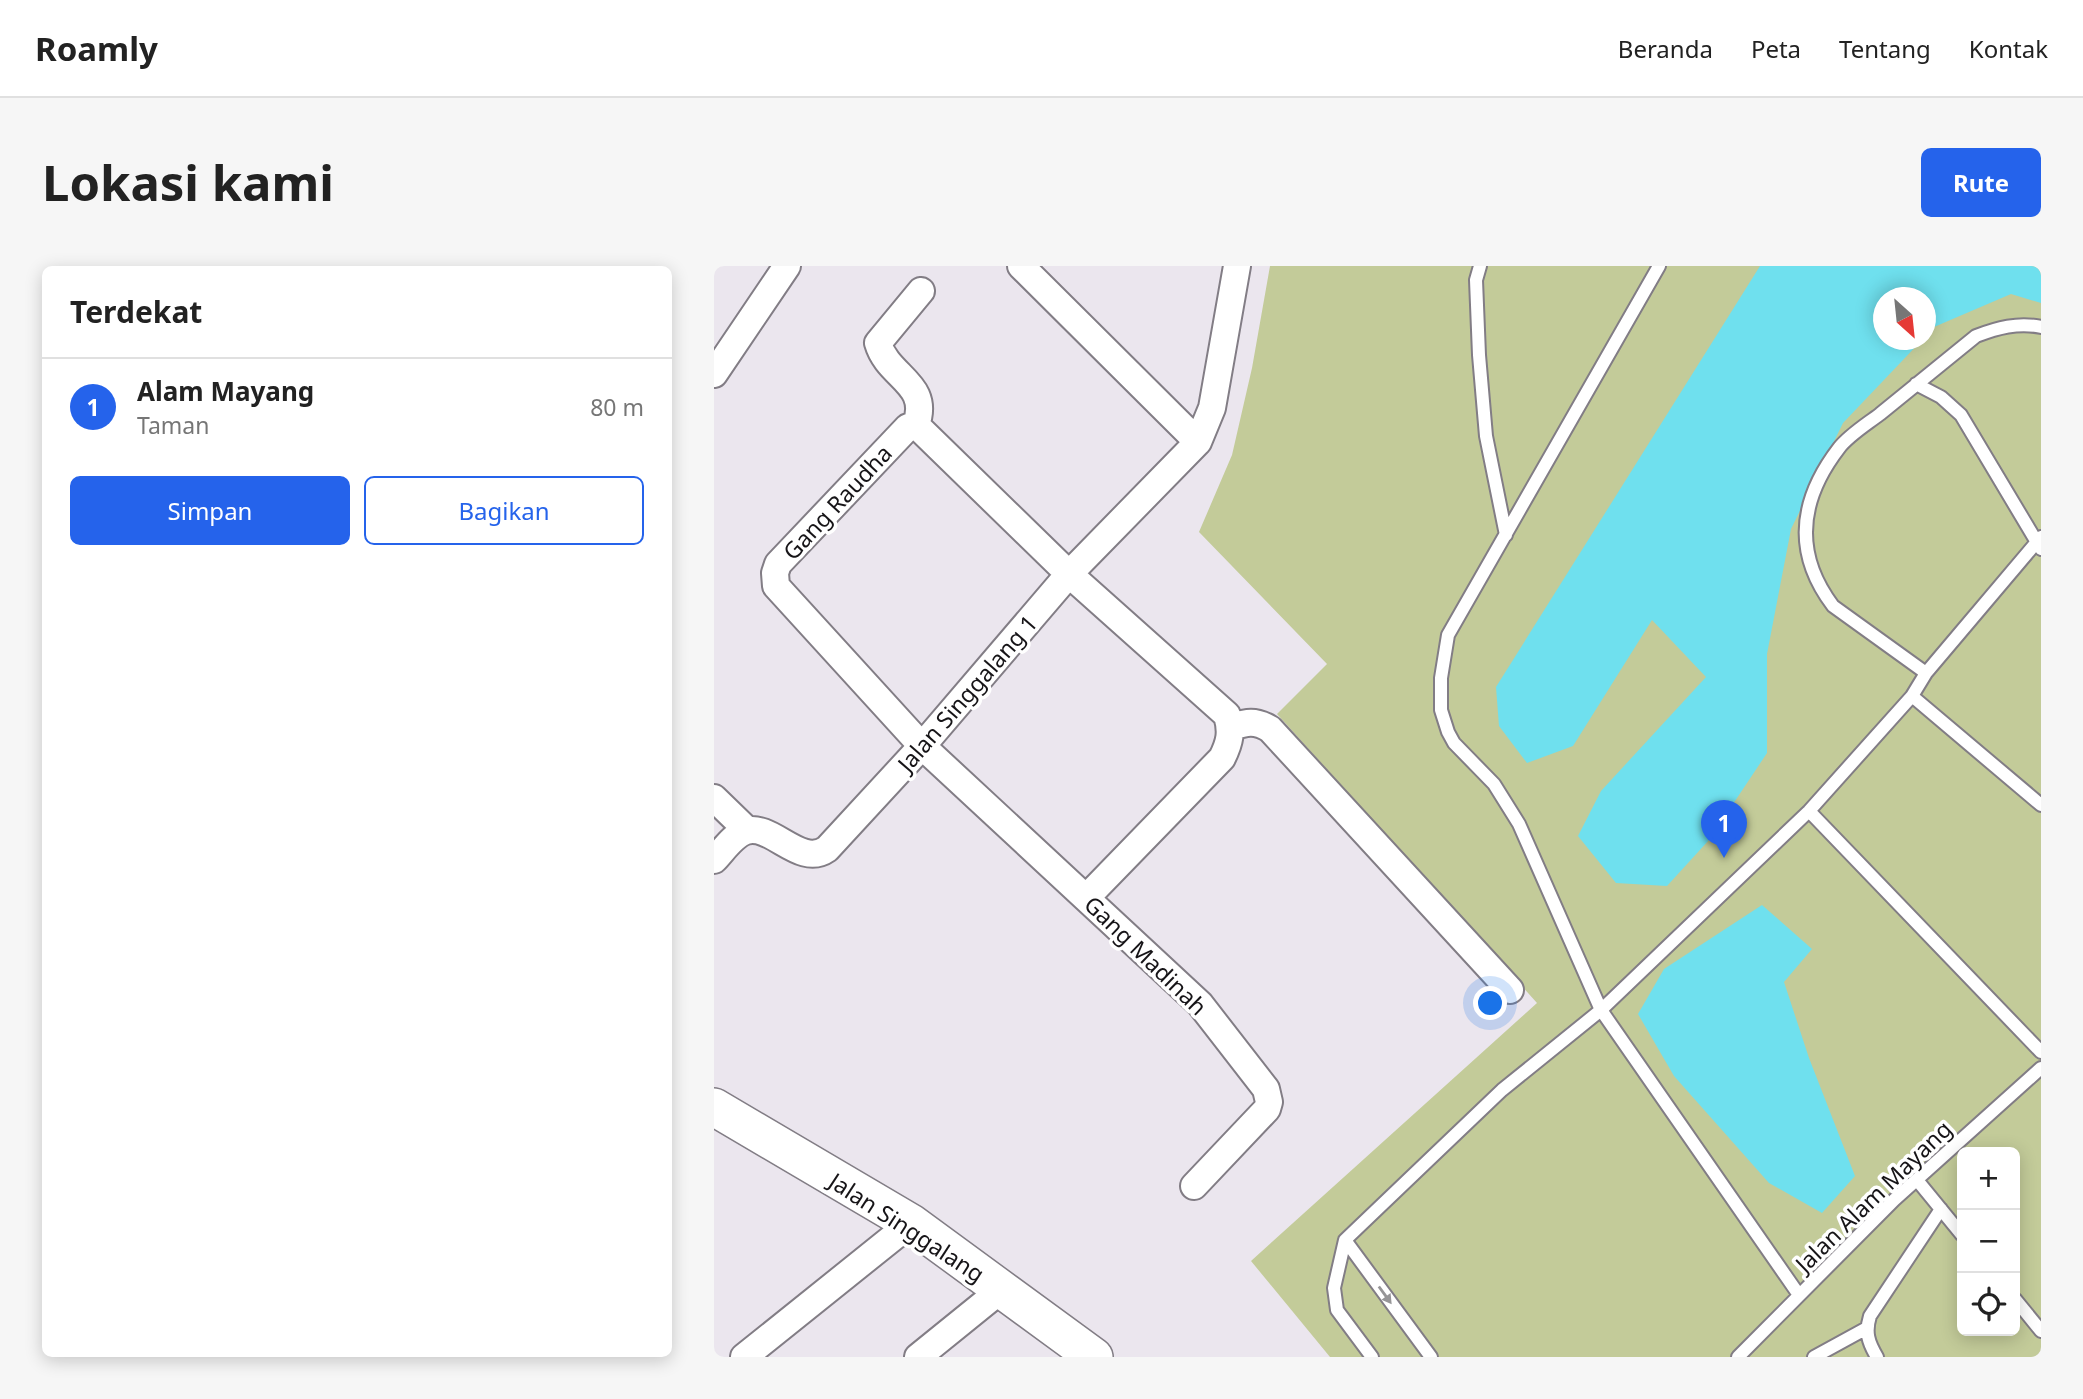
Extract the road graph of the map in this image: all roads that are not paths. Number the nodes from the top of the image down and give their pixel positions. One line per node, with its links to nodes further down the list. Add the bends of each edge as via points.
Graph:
1 (787, 266): 8 (street)
2 (1021, 266): 11 (street)
3 (1237, 266): 11 (street, via 1212,408)
4 (1480, 266): 12 (lane, via 1476,281 1486,436)
5 (1659, 266): 12 (lane)
6 (921, 291): 10 (street, via 878,343 889,365 914,387 920,414)
7 (2041, 327): 9 (lane, via 2003,326 1976,336)
8 (714, 374)
9 (1916, 384): 13 (lane, via 1961,415); 15 (lane, via 1840,447 1807,512 1805,541 1816,576 1833,606)
10 (916, 425): 14 (street); 18 (street, Gang Raudha, via 908,427 778,564 775,573 776,586)
11 (1198, 442): 14 (street, Jalan Singgalang 1)
12 (1506, 534): 26 (lane, via 1448,635 1441,710 1454,743 1494,784 1519,824)
13 (2039, 542): 15 (lane)
14 (1069, 574): 17 (street, via 1227,715); 18 (street, Jalan Singgalang 1)
15 (1926, 673): 16 (lane)
16 (1912, 696): 20 (lane); 21 (lane)
17 (1231, 727): 24 (street, via 1222,758); 25 (street, via 1250,721 1270,729)
18 (922, 746): 22 (street, Jalan Singgalang 1, via 819,854); 24 (street, Gang Madinah)
19 (714, 797): 22 (street)
20 (2041, 805)
21 (1809, 811): 26 (lane); 27 (lane)
22 (747, 830): 23 (street)
23 (714, 860)
24 (1087, 897): 31 (street, Gang Madinah, via 1200,1004 1269,1095 1267,1109)
25 (1510, 990)
26 (1601, 1010): 35 (lane, via 1502,1090); 37 (lane)
27 (2041, 1052)
28 (2041, 1068): 30 (lane, Jalan Alam Mayang)
29 (718, 1115): 33 (main road, Jalan Singgalang)
30 (1917, 1180): 32 (lane); 37 (lane, Jalan Alam Mayang)
31 (1194, 1186)
32 (1941, 1209): 34 (lane); 39 (lane, via 1870,1316)
33 (911, 1223): 36 (main road, Jalan Singgalang); 41 (street)
34 (1957, 1229)
35 (1345, 1240): 44 (lane, via 1334,1288 1337,1310); 45 (lane, one-way to 45)
36 (1002, 1290): 42 (street); 43 (main road, Jalan Singgalang)
37 (1799, 1295): 46 (lane, Jalan Alam Mayang)
38 (2020, 1305): 40 (lane)
39 (1867, 1328): 47 (lane); 48 (lane)
40 (2041, 1331)
41 (744, 1357)
42 (918, 1357)
43 (1094, 1357)
44 (1372, 1357)
45 (1431, 1357)
46 (1738, 1357)
47 (1814, 1357)
48 (1877, 1357)

